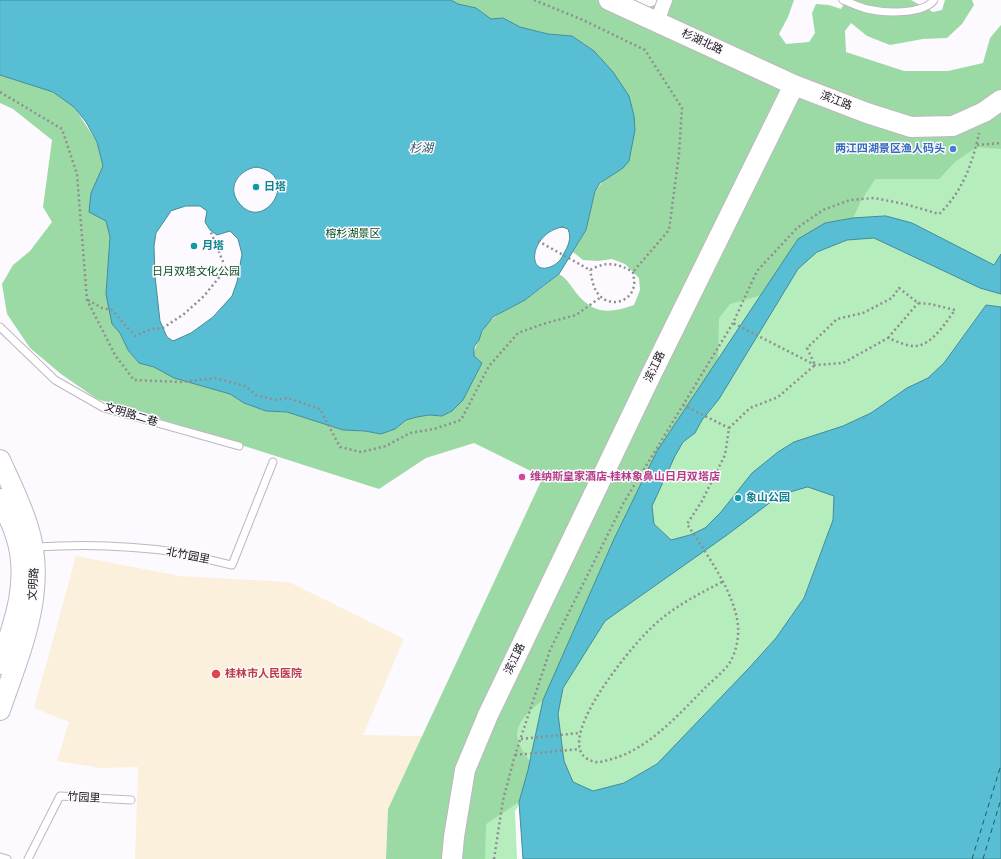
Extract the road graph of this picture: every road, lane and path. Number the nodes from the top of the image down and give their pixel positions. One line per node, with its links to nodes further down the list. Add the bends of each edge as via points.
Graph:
1 (534, 0): 16 (path, via 645,50 682,108 669,230)
2 (609, 0): 6 (main road, 杉湖北路)
3 (666, 0): 6 (street)
4 (843, 0): 5 (lane, via 867,9 890,12 911,11 930,5)
5 (934, 0)
6 (657, 22): 7 (main road, 杉湖北路)
7 (794, 85): 10 (main road, 滨江路, via 911,127 953,126); 42 (main road, 滨江路, via 488,715 464,770)
8 (0, 92): 18 (path, via 62,129 77,174)
9 (1001, 100): 10 (main road, 滨江路)
10 (984, 112): 12 (path)
11 (1001, 143): 12 (path)
12 (977, 145): 20 (path, via 973,160 950,204 939,214 874,198 850,200 823,210 797,228 757,271)
13 (210, 230): 18 (path, via 226,269 204,296 163,328 151,329 135,336 112,310)
14 (538, 242): 15 (path)
15 (590, 270): 16 (path, via 609,263 621,265); 17 (path, via 594,287)
16 (633, 272): 17 (path, via 635,284 631,294 624,301 609,302)
17 (601, 297): 18 (path, via 576,315 518,333 488,366 461,420 434,429 410,433 386,446 361,452 340,447 320,409 288,398 276,400 256,395 245,386 215,378 181,382 134,380 114,355)
18 (87, 300)
19 (918, 303): 22 (path); 22 (path, via 955,310 925,344 915,347); 23 (path, via 899,288 892,298 863,313 836,319 807,348)
20 (733, 323): 23 (path); 24 (path)
21 (0, 327): 26 (lane, 文明路二巷, via 55,380 104,408)
22 (888, 338): 23 (path, via 843,363)
23 (815, 365): 25 (path, via 778,397 750,408)
24 (683, 405): 25 (path); 35 (path, via 624,502 550,650)
25 (729, 428): 31 (path, via 726,455 687,524)
26 (239, 446)
27 (0, 460): 30 (main road, 文明路, via 29,528)
28 (273, 462): 30 (lane, 北竹园里, via 232,565 176,552 130,547 84,544)
29 (0, 499): 32 (main road, 文明路, via 15,534 21,593)
30 (32, 547): 33 (main road, 文明路, via 35,562 35,593 24,639)
31 (722, 582): 34 (path, via 680,603 649,630 598,694); 36 (path, via 733,605 738,625 738,643 729,664 649,740 621,757 596,762 587,758)
32 (0, 664)
33 (0, 710)
34 (579, 733): 35 (path); 36 (path)
35 (521, 739): 37 (path)
36 (580, 750): 37 (path)
37 (515, 755): 43 (path, via 503,800)
38 (130, 800): 41 (lane, 竹园里, via 60,796)
39 (0, 857): 40 (lane)
40 (7, 859)
41 (28, 859)
42 (452, 859)
43 (494, 859)

